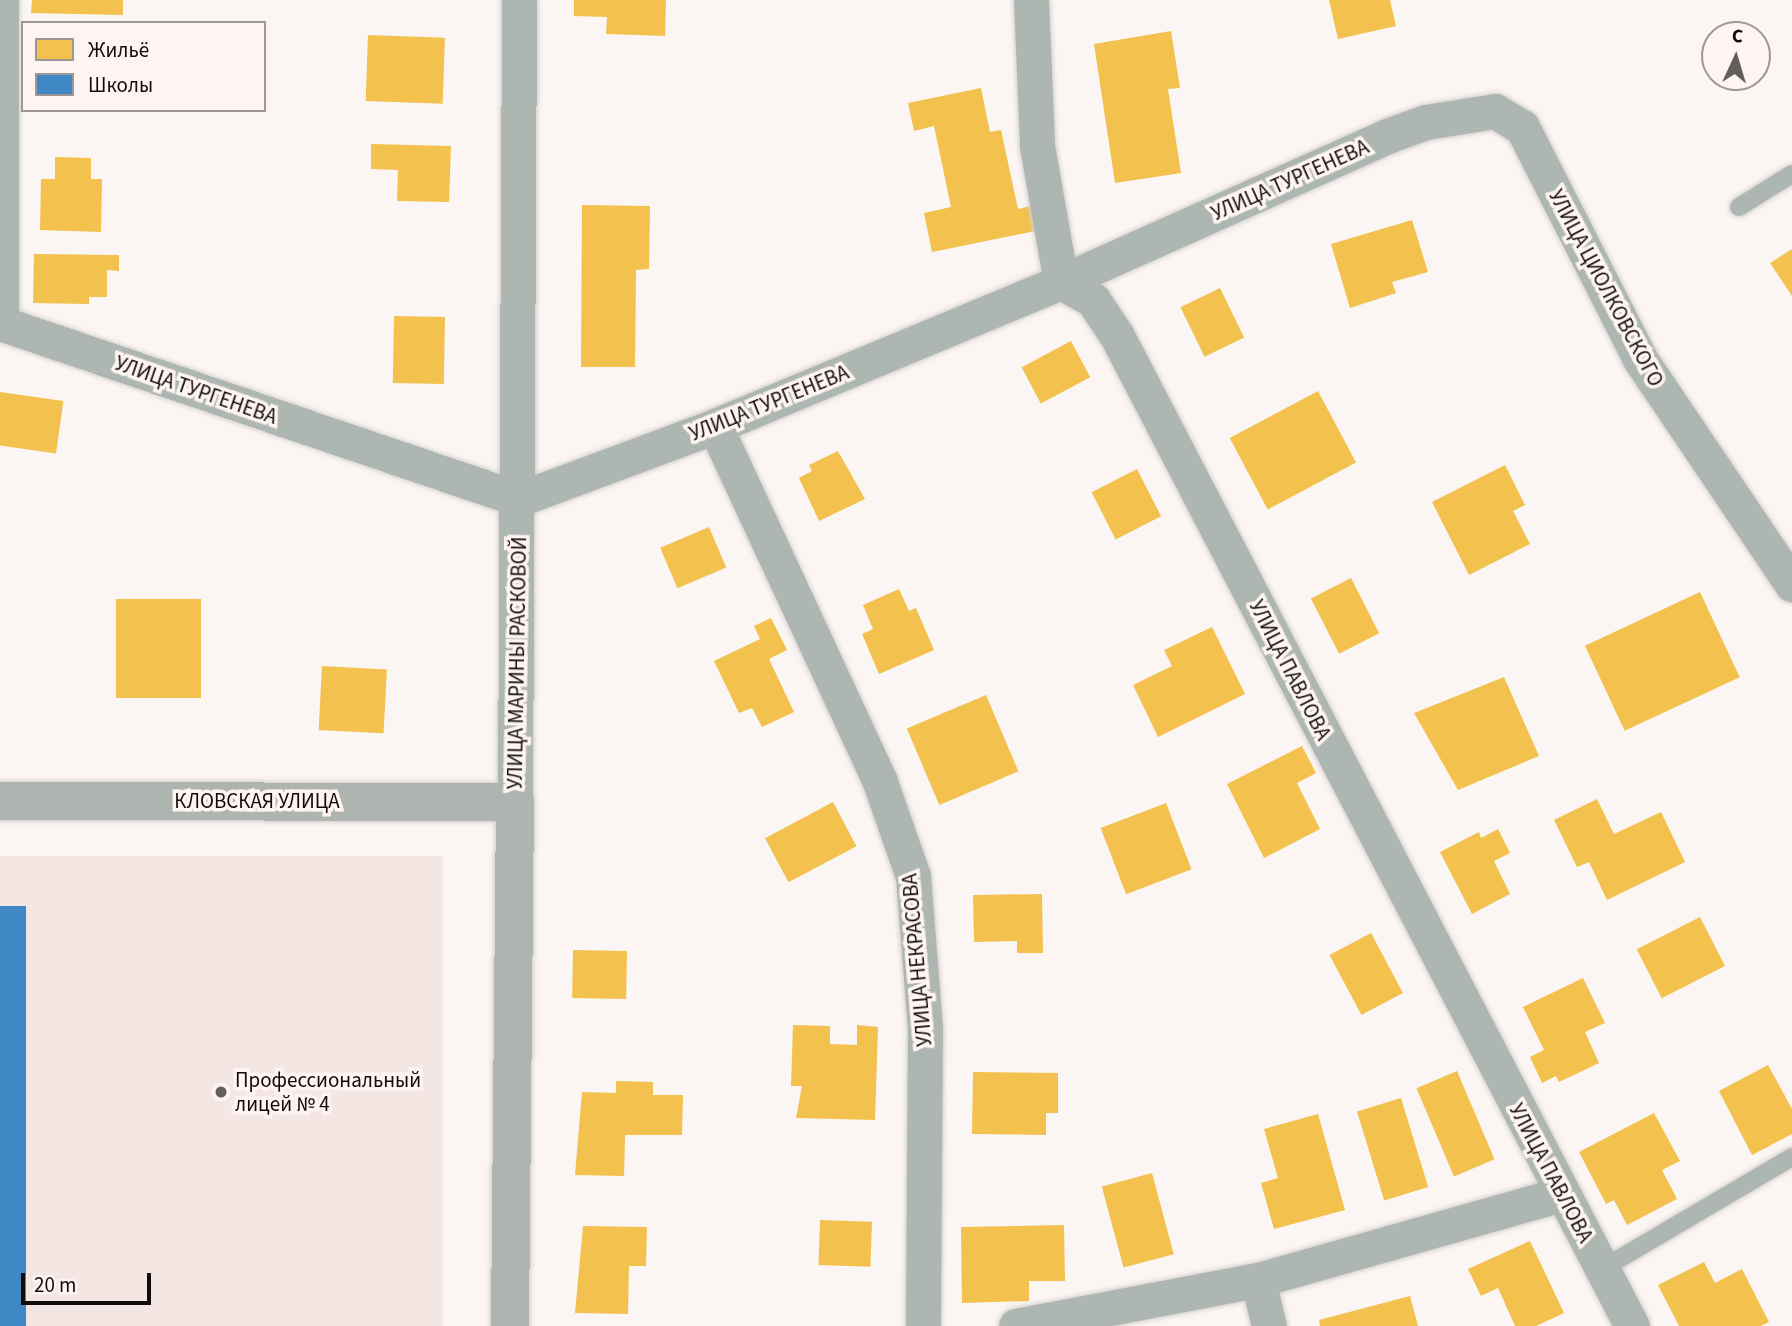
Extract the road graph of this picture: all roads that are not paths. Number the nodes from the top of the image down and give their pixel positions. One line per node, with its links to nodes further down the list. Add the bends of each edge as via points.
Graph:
1 (1, 0): 8 (street)
2 (519, 0): 10 (street, УЛИЦА МАРИНЫ РАСКОВОЙ)
3 (1031, 0): 7 (street, via 1037,146)
4 (1522, 127): 7 (street, УЛИЦА ТУРГЕНЕВА, via 1495,111 1426,122); 11 (street, УЛИЦА ЦИОЛКОВСКОГО, via 1640,359)
5 (1792, 174): 6 (lane)
6 (1739, 207)
7 (1061, 282): 9 (street, УЛИЦА ТУРГЕНЕВА); 15 (street, УЛИЦА ПАВЛОВА, via 1093,300 1117,336)
8 (0, 323): 10 (street, УЛИЦА ТУРГЕНЕВА)
9 (715, 426): 10 (street, УЛИЦА ТУРГЕНЕВА); 19 (street, УЛИЦА НЕКРАСОВА, via 880,782 913,876 925,1028)
10 (519, 499): 13 (street, УЛИЦА МАРИНЫ РАСКОВОЙ)
11 (1792, 584)
12 (0, 801): 13 (street, КЛОВСКАЯ УЛИЦА)
13 (515, 802): 18 (street, УЛИЦА МАРИНЫ РАСКОВОЙ)
14 (1792, 1157): 16 (lane)
15 (1561, 1194): 16 (street, УЛИЦА ПАВЛОВА); 17 (street)
16 (1602, 1269): 22 (street, УЛИЦА ПАВЛОВА)
17 (1258, 1280): 20 (street); 21 (street)
18 (510, 1326)
19 (923, 1326)
20 (1016, 1326)
21 (1269, 1326)
22 (1632, 1326)

